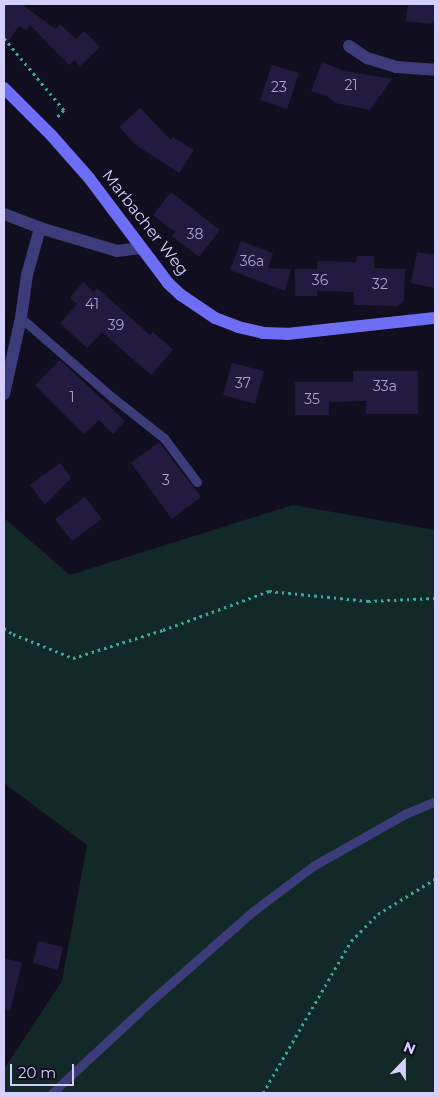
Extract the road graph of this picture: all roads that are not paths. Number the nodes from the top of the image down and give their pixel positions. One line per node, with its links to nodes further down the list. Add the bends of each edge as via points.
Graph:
1 (349, 46): 2 (street, via 367,58 396,67)
2 (435, 70)
3 (4, 88): 6 (main road, Marbacher Weg, via 89,178)
4 (4, 214): 5 (street)
5 (40, 228): 6 (street, via 117,250); 7 (street, via 27,275)
6 (141, 248): 8 (main road, Marbacher Weg, via 181,295 215,318 238,328 287,334)
7 (21, 318): 9 (street); 10 (lane, via 164,438)
8 (435, 318)
9 (4, 394)
10 (197, 482)
11 (435, 801): 12 (lane, via 314,866 252,912)
12 (52, 1093)

